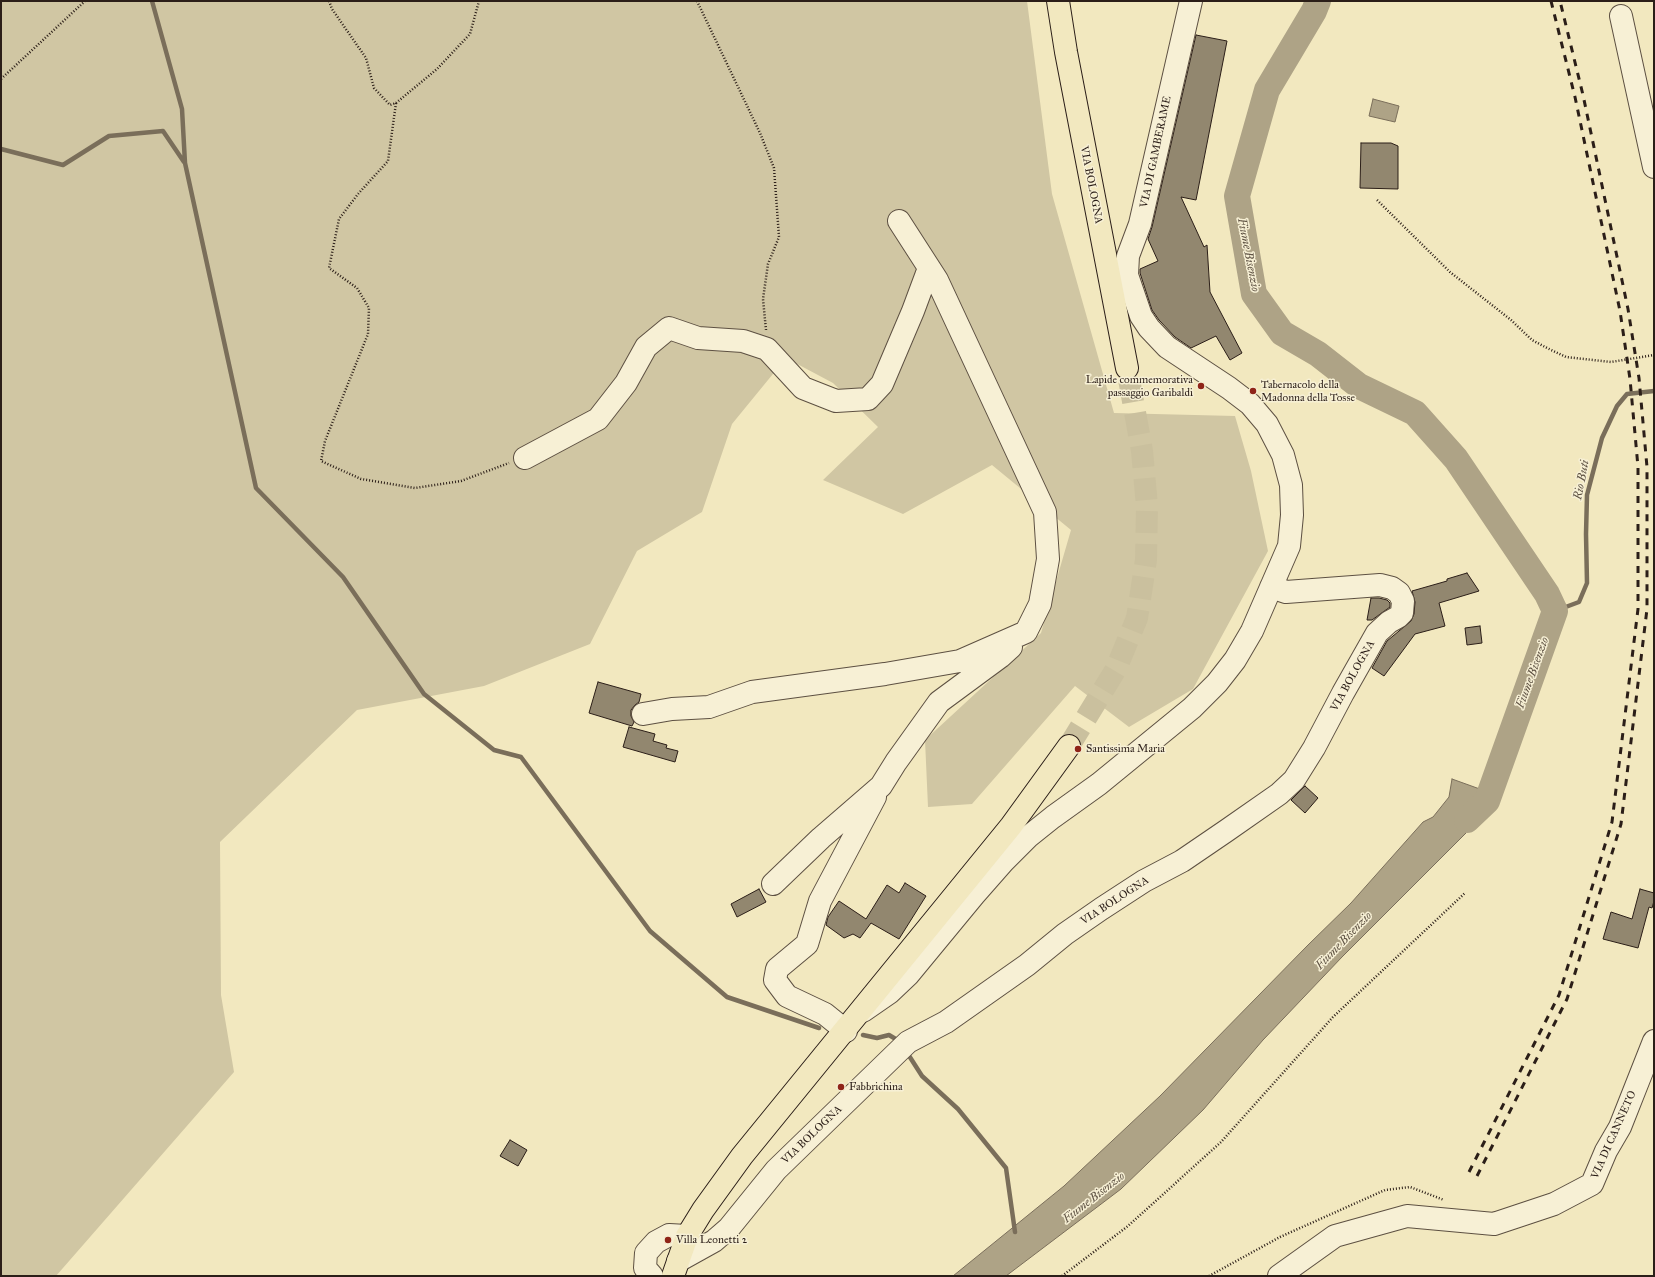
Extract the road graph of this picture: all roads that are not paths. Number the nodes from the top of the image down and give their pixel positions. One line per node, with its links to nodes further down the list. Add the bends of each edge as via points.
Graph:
1 (1058, 1): 8 (main road, VIA BOLOGNA)
2 (1191, 1): 7 (street, VIA DI GAMBERAME, via 1140,224 1126,266)
3 (1621, 16): 4 (street)
4 (1654, 167)
5 (899, 221): 6 (street)
6 (929, 268): 9 (street, via 882,384 868,399 836,401 803,388 767,349 743,341 698,338 669,328 646,347 626,383 598,419); 11 (street, via 937,280 1045,512 1048,559 1040,604)
7 (1135, 302): 10 (street, VIA BOLOGNA, via 1149,328 1167,347 1250,404 1267,424 1283,455 1291,485 1292,516 1289,546)
8 (1127, 368)
9 (525, 458)
10 (1271, 587): 16 (street, VIA BOLOGNA, via 1252,631 1235,660 1207,693 1133,756 1028,837 1003,862 908,975); 19 (street, VIA BOLOGNA, via 1286,592 1372,585 1392,588 1399,593 1403,601 1402,613 1388,622 1378,633 1294,780 1279,794 1182,861 1144,881 1065,934 1027,965 946,1022 908,1042 776,1170 729,1228)
11 (1026, 632): 12 (street, via 960,661 752,692 709,707 672,708); 14 (street, via 1000,657 939,702)
12 (643, 714)
13 (1068, 746): 16 (main road, VIA BOLOGNA, via 1012,826)
14 (881, 786): 15 (street); 16 (street, via 820,901 807,944 777,969 775,980 787,996 825,1014)
15 (773, 884)
16 (853, 1023): 18 (main road, VIA BOLOGNA, via 742,1156)
17 (1654, 1041): 21 (street, VIA DI CANNETO, via 1620,1127 1592,1184 1554,1204 1494,1224 1407,1216 1335,1236)
18 (687, 1236): 19 (main road, VIA BOLOGNA); 20 (street, via 669,1235 656,1242 646,1253 645,1268)
19 (676, 1268)
20 (652, 1276)
21 (1279, 1276)

